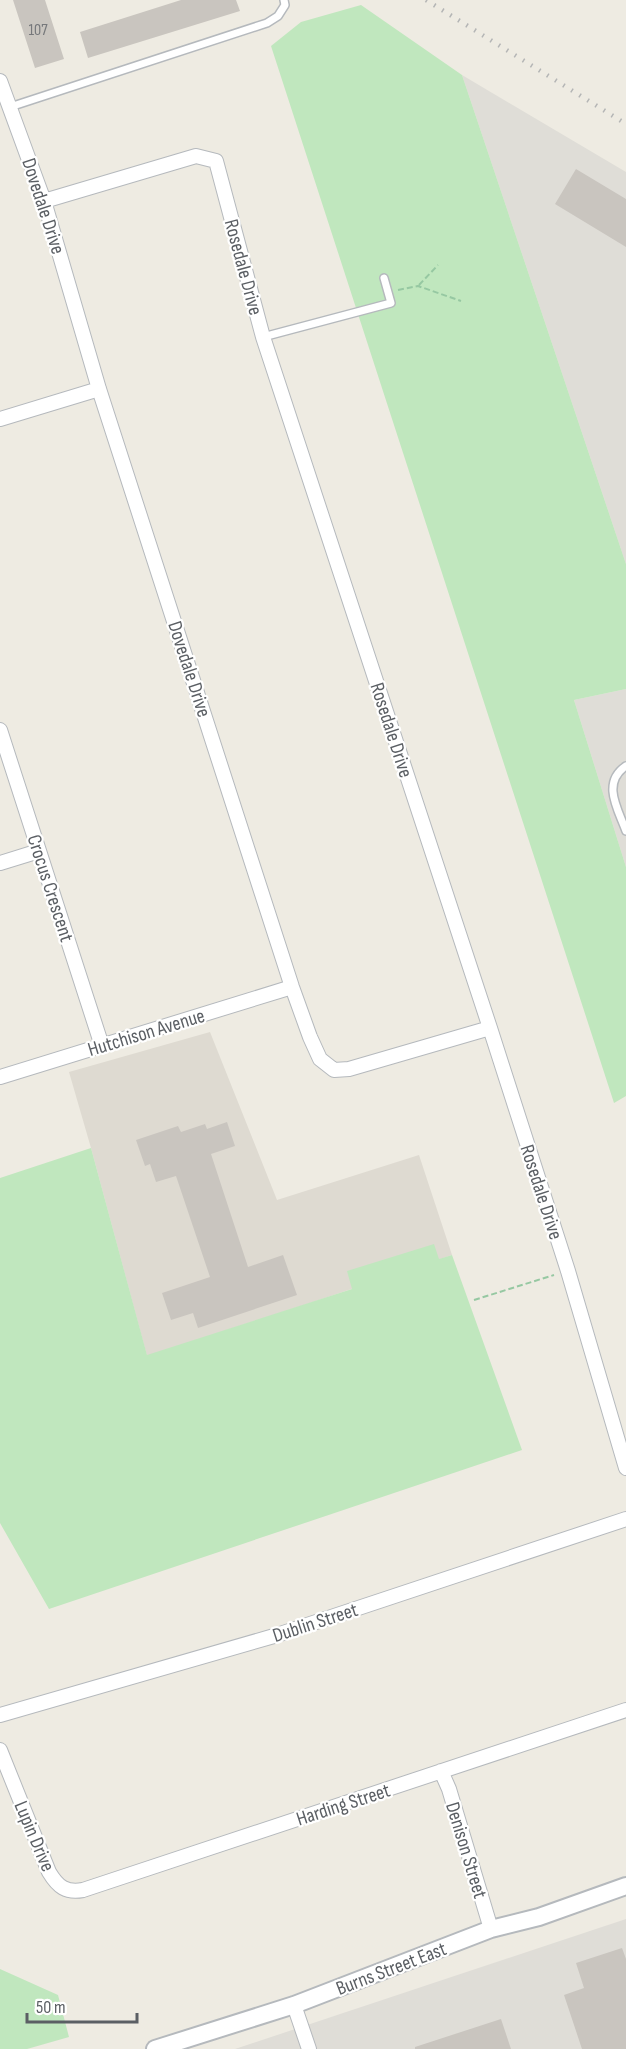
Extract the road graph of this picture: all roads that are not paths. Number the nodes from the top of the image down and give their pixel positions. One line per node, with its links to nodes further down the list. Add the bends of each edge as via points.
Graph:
1 (284, 0): 3 (lane, via 278,16 267,23)
2 (0, 81): 3 (street, Dovedale Drive)
3 (10, 107): 4 (street, Dovedale Drive)
4 (44, 201): 6 (street, Rosedale Drive, via 196,156 216,161); 7 (street, Dovedale Drive)
5 (384, 278): 6 (lane, via 391,303)
6 (263, 337): 15 (street, Rosedale Drive)
7 (99, 389): 8 (street); 14 (street, Dovedale Drive)
8 (0, 419)
9 (0, 730): 12 (street, Crocus Crescent)
10 (626, 766): 11 (lane, via 617,772 611,791)
11 (626, 831)
12 (39, 851): 13 (street); 16 (street, Crocus Crescent)
13 (0, 863)
14 (292, 987): 15 (street, Dovedale Drive, via 320,1059 334,1070); 16 (street, Hutchison Avenue)
15 (490, 1028): 18 (street, Rosedale Drive)
16 (102, 1046): 17 (street, Hutchison Avenue)
17 (0, 1077)
18 (626, 1468)
19 (626, 1519): 21 (street, Dublin Street, via 274,1636)
20 (626, 1710): 23 (street, Harding Street)
21 (0, 1715)
22 (0, 1750): 25 (street, Lupin Drive, via 49,1872)
23 (441, 1771): 25 (street, Harding Street, via 83,1890 70,1892); 26 (street, Denison Street)
24 (626, 1886): 26 (street, Burns Street East, via 539,1917)
25 (59, 1887)
26 (491, 1929): 27 (street, Burns Street East)
27 (294, 2005): 28 (street, Burns Street East); 29 (street)
28 (155, 2049)
29 (309, 2049)

